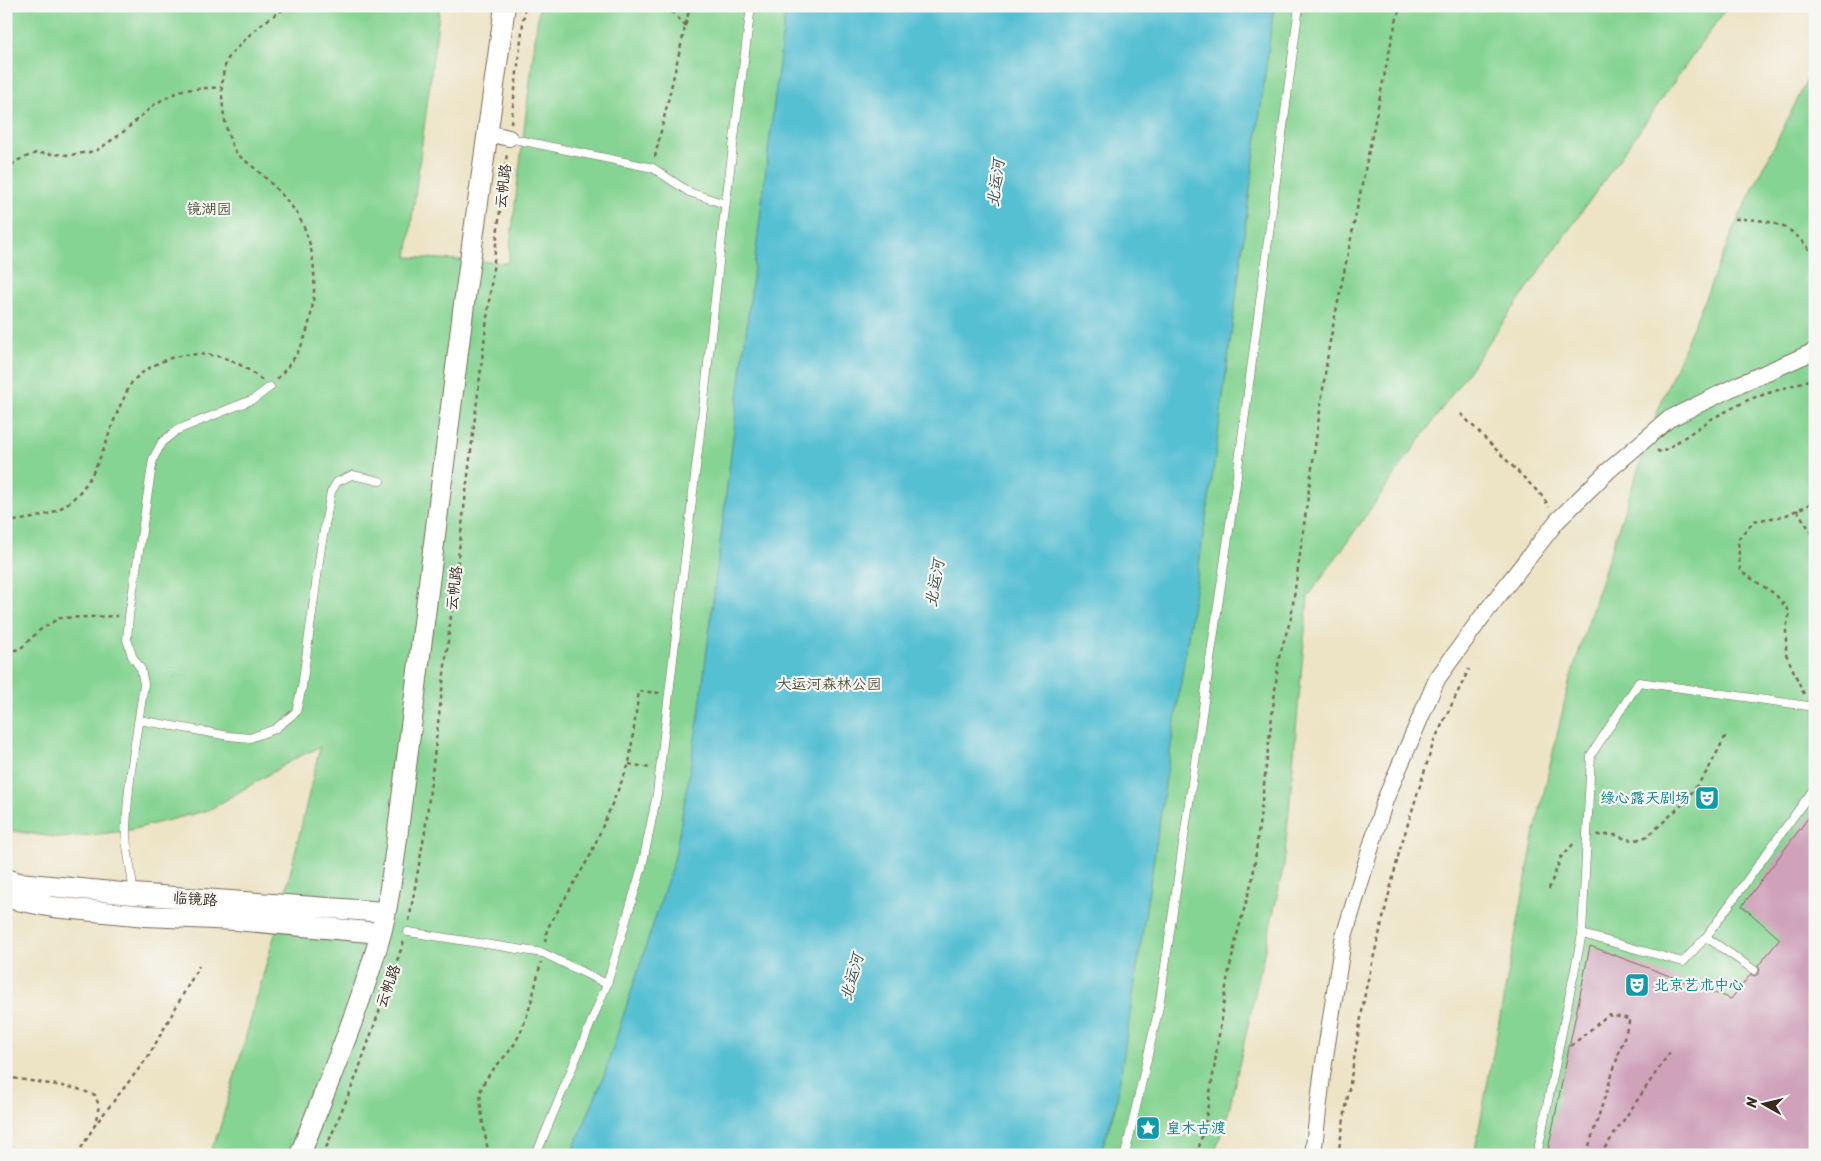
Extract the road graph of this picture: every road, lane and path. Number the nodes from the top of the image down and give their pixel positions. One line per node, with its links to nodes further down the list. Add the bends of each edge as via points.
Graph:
1 (289, 6): 10 (path, via 269,17 228,58)
2 (505, 6): 11 (street, 云帆路)
3 (525, 6): 12 (path, 云帆路)
4 (666, 6): 9 (path)
5 (690, 6): 9 (path)
6 (751, 6): 15 (lane)
7 (1299, 6): 62 (lane, via 1234,493 1161,997)
8 (1400, 6): 63 (path, via 1329,346 1291,618 1279,657 1254,877 1227,980 1205,1124)
9 (686, 26): 13 (path)
10 (221, 86): 14 (path, via 182,90 156,103 96,151 70,155 36,153 16,161); 20 (path, via 224,120 235,150 294,209 310,242 314,280 312,316 302,344)
11 (487, 133): 12 (street); 44 (street, 云帆路)
12 (509, 138): 13 (lane); 45 (path, 云帆路, via 425,831)
13 (653, 168): 15 (lane, via 689,192)
14 (6, 171)
15 (726, 204): 32 (lane)
16 (1735, 219): 17 (path, via 1760,220 1783,226 1800,238)
17 (1815, 257)
18 (1815, 351): 22 (street, via 1669,419)
19 (1815, 378): 22 (path, via 1750,399 1713,418 1661,453)
20 (270, 387): 27 (path, via 227,358 205,353 178,356 154,365 133,380 115,415 95,468 82,489 52,513); 29 (lane, via 254,399 177,430 162,442 153,459)
21 (1461, 414): 26 (path, via 1543,496)
22 (1643, 441): 26 (street)
23 (380, 481): 34 (lane, via 352,476 338,482 331,492 296,712 275,728 250,738)
24 (1815, 498): 25 (path, via 1808,506)
25 (1797, 510): 28 (path); 33 (path, via 1784,516 1754,521 1738,540 1740,571 1775,594 1790,612 1786,654)
26 (1558, 521): 64 (street, via 1437,679 1385,800 1343,940)
27 (6, 522)
28 (1815, 538)
29 (129, 616): 30 (path, via 59,618 20,649); 34 (lane, via 127,639 144,684)
30 (6, 652)
31 (1469, 669): 65 (path, via 1434,741 1400,849 1366,988)
32 (669, 695): 36 (path, via 639,691); 37 (lane)
33 (1812, 707): 39 (lane, via 1639,682 1591,755)
34 (139, 720): 42 (lane, via 126,831)
35 (1727, 733): 39 (path, via 1708,770 1684,803 1648,836 1636,840 1616,835)
36 (629, 764): 37 (path); 49 (path, via 590,856 547,929)
37 (660, 770): 52 (lane, via 642,867)
38 (1815, 787): 48 (lane)
39 (1587, 835): 41 (path, via 1570,845); 47 (lane)
40 (6, 879): 42 (street, 临镜路)
41 (1549, 889)
42 (132, 894): 44 (street, 临镜路)
43 (6, 898): 46 (street, 临镜路, via 53,907 146,916 236,920)
44 (386, 912): 46 (street, 云帆路)
45 (408, 932): 49 (lane); 59 (path, 云帆路, via 356,1077)
46 (380, 933): 58 (street, 云帆路, via 351,1024)
47 (1582, 934): 48 (lane, via 1683,962); 54 (lane)
48 (1706, 937): 51 (lane)
49 (543, 953): 52 (lane); 60 (path, via 526,1021 481,1090)
50 (199, 966): 56 (path, via 148,1057)
51 (1754, 970)
52 (607, 984): 61 (lane)
53 (1670, 1052): 68 (path)
54 (1556, 1058): 66 (lane); 67 (path, via 1608,1015 1630,1019)
55 (6, 1077): 56 (path, via 75,1088 95,1095 99,1106)
56 (95, 1125): 57 (path)
57 (76, 1155)
58 (300, 1155)
59 (323, 1155)
60 (489, 1155)
61 (536, 1155)
62 (1125, 1155)
63 (1197, 1155)
64 (1313, 1155)
65 (1338, 1155)
66 (1537, 1155)
67 (1586, 1155)
68 (1600, 1155)

